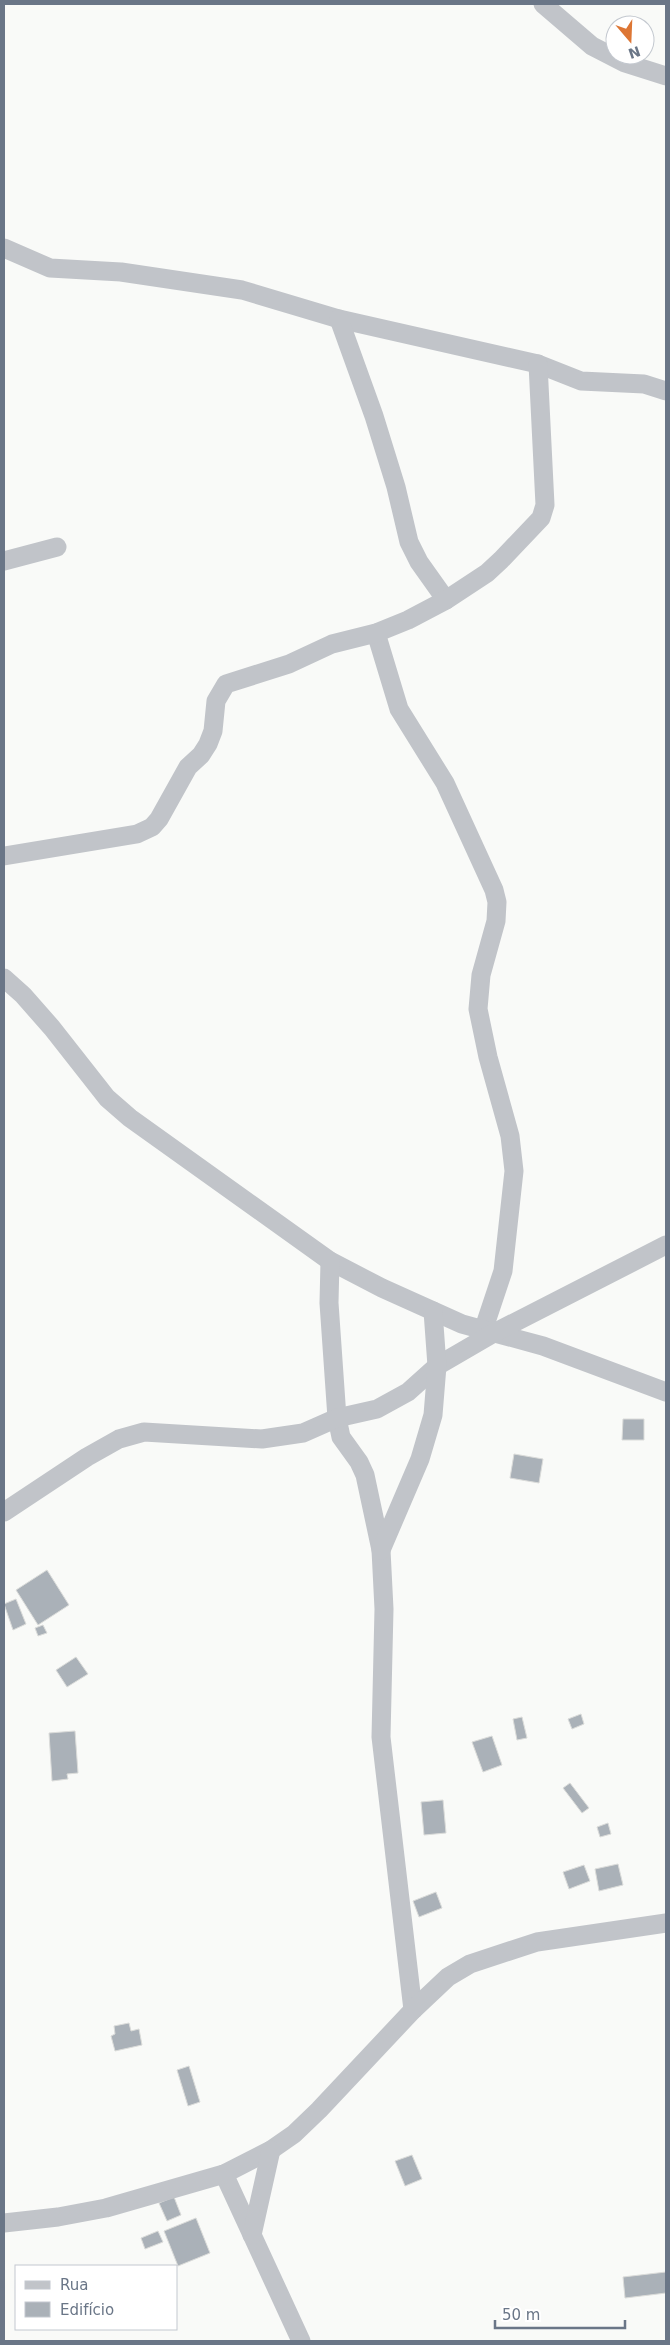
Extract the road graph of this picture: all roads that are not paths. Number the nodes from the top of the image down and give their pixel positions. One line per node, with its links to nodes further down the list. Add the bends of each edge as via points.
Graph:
1 (543, 4): 2 (street, via 592,46 625,63)
2 (666, 76)
3 (4, 248): 4 (street, via 50,268 120,272 242,290)
4 (339, 319): 5 (street); 9 (street, via 396,487 408,542)
5 (538, 364): 6 (street, via 581,381 644,384); 9 (street, via 545,505 541,518 487,573)
6 (666, 391)
7 (57, 547): 8 (street)
8 (4, 561)
9 (446, 600): 10 (street)
10 (376, 633): 11 (street, via 332,644 289,664 226,684 216,701 213,732 208,744 188,766 160,819 152,827 137,834); 16 (street, via 399,708 445,783 497,902 496,921 481,975 478,1009 510,1136 514,1171 504,1271)
11 (4, 856)
12 (4, 978): 14 (street, via 52,1028 106,1098)
13 (666, 1245): 16 (street)
14 (330, 1261): 15 (street); 19 (street, via 329,1303)
15 (432, 1311): 16 (street); 17 (street)
16 (488, 1332): 17 (street); 18 (street, via 543,1346)
17 (437, 1366): 19 (street, via 408,1392 377,1409); 21 (street, via 428,1437)
18 (666, 1392)
19 (337, 1418): 20 (street, via 303,1433 262,1439 136,1434 119,1439 87,1457); 21 (street, via 341,1437 365,1475)
20 (4, 1512)
21 (381, 1550): 23 (street, via 384,1609 381,1737)
22 (666, 1923): 23 (street, via 536,1942 501,1952 448,1977)
23 (413, 2010): 24 (street, via 319,2110)
24 (271, 2150): 25 (street); 27 (street)
25 (224, 2174): 26 (street, via 106,2208); 27 (street)
26 (4, 2223)
27 (252, 2235): 28 (street)
28 (301, 2341)

